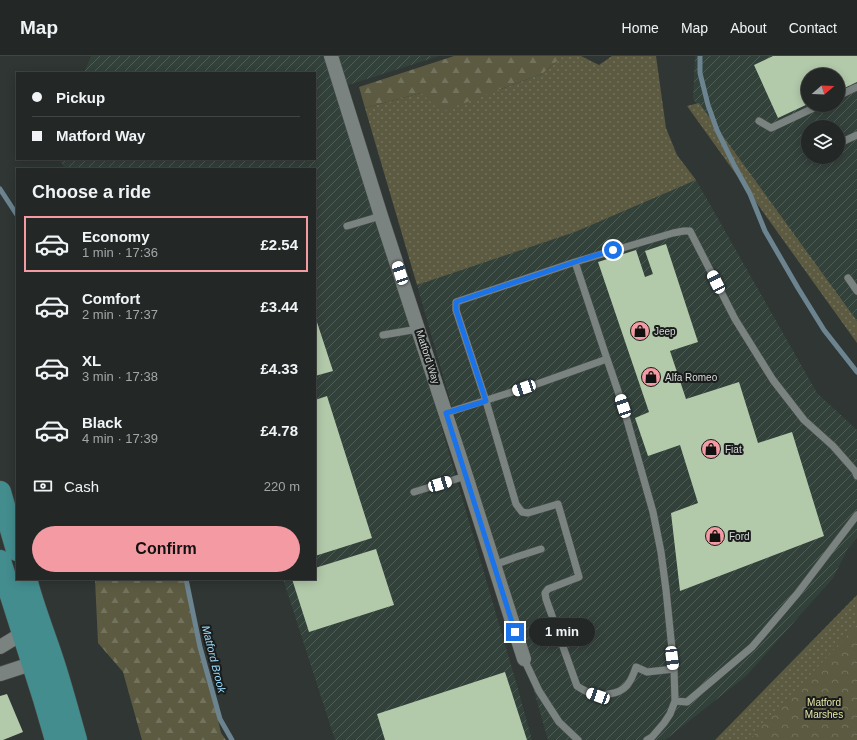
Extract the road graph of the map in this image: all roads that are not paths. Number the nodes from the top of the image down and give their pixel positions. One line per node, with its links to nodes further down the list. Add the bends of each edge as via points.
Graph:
1 (331, 56): 8 (street, Matford Way)
2 (857, 88): 3 (lane)
3 (845, 93)
4 (805, 112): 5 (lane, via 771,128)
5 (758, 121)
6 (857, 135): 7 (lane)
7 (845, 141)
8 (381, 216): 9 (lane); 13 (street, Matford Way)
9 (347, 226)
10 (575, 262): 15 (lane); 16 (lane, via 456,302 456,310); 19 (lane, via 673,233 690,231 735,319 773,380 804,420 833,446)
11 (848, 278): 12 (lane)
12 (857, 291)
13 (418, 329): 14 (lane); 17 (street, Matford Way)
14 (383, 335)
15 (607, 359): 16 (lane); 32 (lane, via 655,519)
16 (486, 401): 17 (lane); 32 (lane, via 516,504 522,512 528,512 558,504 579,577 548,588 545,593 577,686 598,696 613,694 629,684 636,667 647,672)
17 (446, 413): 18 (street, Matford Way)
18 (466, 476): 21 (lane); 26 (street, Matford Way)
19 (857, 476)
20 (0, 492): 23 (main road)
21 (414, 492)
22 (857, 515): 34 (lane, via 797,594 752,647 687,702)
23 (16, 547)
24 (541, 549): 26 (lane)
25 (0, 561): 28 (main road)
26 (494, 565): 30 (street, Matford Way)
27 (26, 580): 28 (main road)
28 (32, 630): 29 (street); 31 (main road)
29 (0, 647)
30 (524, 659): 37 (lane, via 539,691 559,722)
31 (42, 660): 33 (street); 35 (main road); 36 (main road, via 68,709)
32 (674, 669): 34 (lane)
33 (0, 674)
34 (675, 701): 38 (lane, via 664,723)
35 (56, 740)
36 (76, 740)
37 (578, 740)
38 (647, 740)

